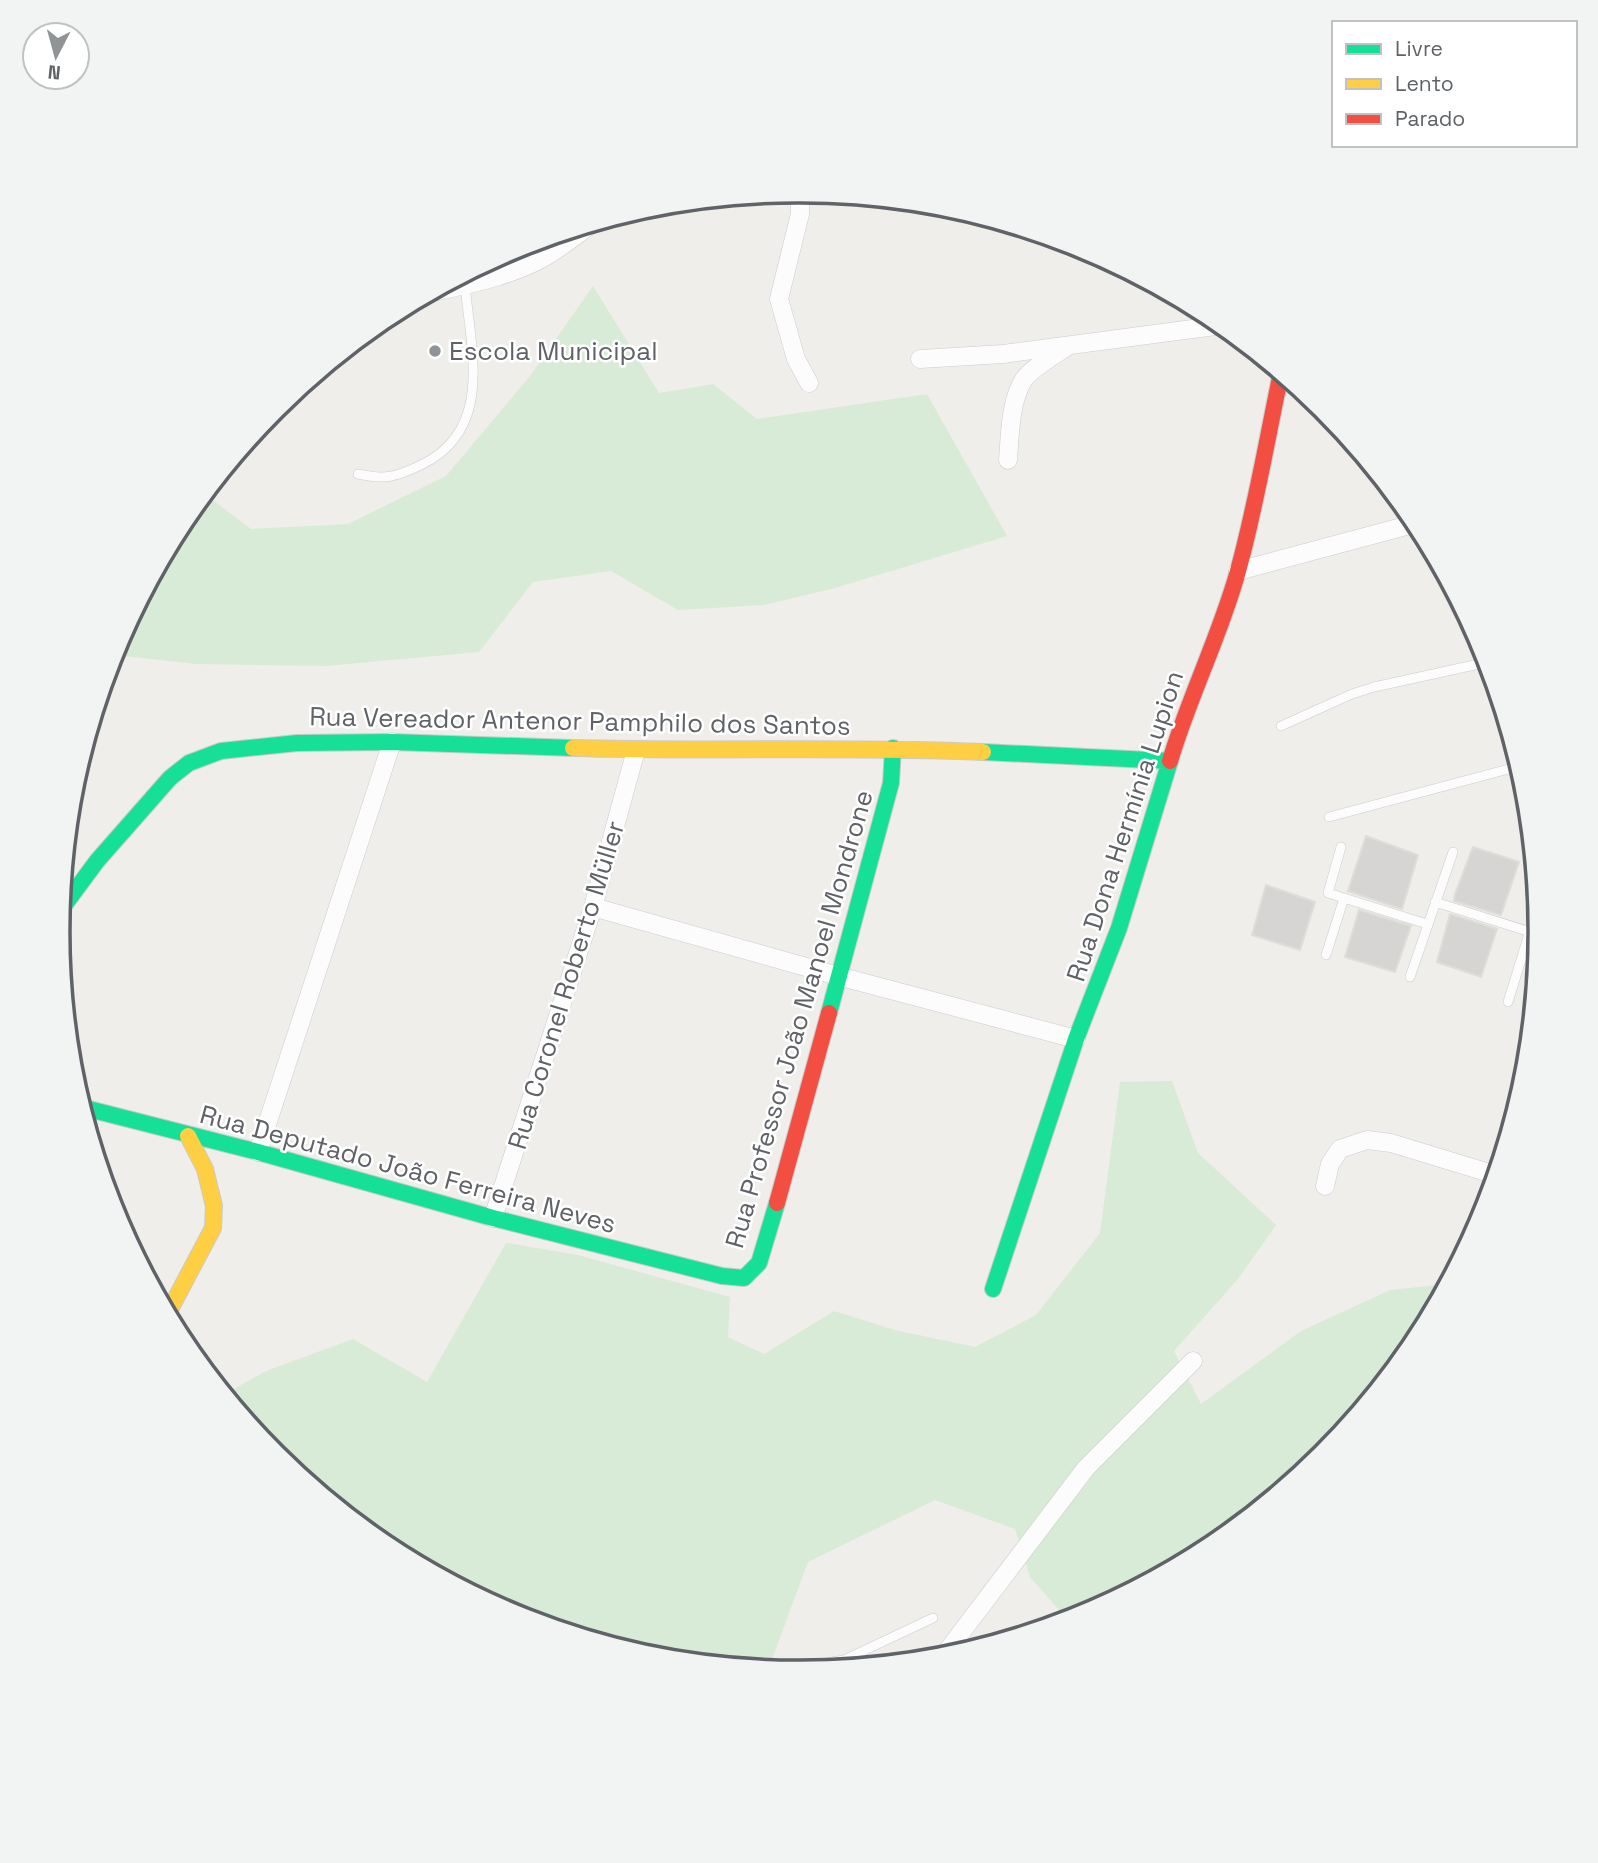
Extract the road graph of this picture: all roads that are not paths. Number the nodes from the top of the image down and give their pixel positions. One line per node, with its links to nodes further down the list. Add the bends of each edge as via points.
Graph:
1 (800, 203): 7 (street, via 779,299 796,359)
2 (570, 240): 3 (street, via 519,269)
3 (465, 285): 10 (lane, via 473,392 456,439 430,461 398,477)
4 (1207, 327): 5 (street)
5 (1068, 345): 6 (street); 9 (street, via 1025,379 1016,401)
6 (920, 359)
7 (809, 383)
8 (1280, 383): 12 (street, Rua Dona Hermínia Lupion)
9 (1008, 460)
10 (358, 474)
11 (1405, 526): 12 (street)
12 (1238, 571): 18 (street, Rua Dona Hermínia Lupion)
13 (1477, 664): 14 (lane, via 1374,687)
14 (1281, 726)
15 (392, 742): 17 (street, Rua Vereador Antenor Pamphilo dos Santos); 23 (street, Rua Vereador Antenor Pamphilo dos Santos, via 297,743 221,751 189,763 96,861); 37 (street)
16 (893, 748): 17 (street, Rua Vereador Antenor Pamphilo dos Santos); 18 (street, Rua Vereador Antenor Pamphilo dos Santos); 31 (street, Rua Professor João Manoel Mondrone, via 891,783)
17 (636, 750): 26 (street, Rua Coronel Roberto Müller)
18 (1170, 761): 34 (street, Rua Dona Hermínia Lupion, via 1119,928)
19 (1509, 769): 20 (lane)
20 (1329, 817)
21 (1341, 847): 24 (lane, via 1328,893)
22 (1453, 852): 25 (lane)
23 (72, 895)
24 (1344, 898): 27 (lane); 30 (lane)
25 (1435, 902): 27 (lane); 28 (lane)
26 (593, 906): 31 (street); 40 (street, Rua Coronel Roberto Müller)
27 (1427, 924): 32 (lane)
28 (1528, 932)
29 (1528, 936): 33 (lane)
30 (1326, 955)
31 (838, 976): 34 (street); 41 (street, Rua Professor João Manoel Mondrone, via 759,1263 744,1278)
32 (1410, 977)
33 (1508, 1002)
34 (1076, 1039): 42 (street, Rua Dona Hermínia Lupion)
35 (93, 1110): 36 (street, Rua Deputado João Ferreira Neves)
36 (188, 1136): 37 (street, Rua Deputado João Ferreira Neves); 43 (street, via 205,1169 214,1206 213,1228)
37 (258, 1152): 40 (street, Rua Deputado João Ferreira Neves)
38 (1487, 1172): 39 (street, via 1367,1140 1340,1149 1330,1164)
39 (1325, 1186)
40 (493, 1218): 41 (street, Rua Deputado João Ferreira Neves)
41 (722, 1276)
42 (993, 1289)
43 (173, 1304)
44 (1194, 1361): 46 (street, via 1086,1468)
45 (933, 1618): 47 (lane)
46 (952, 1644)
47 (846, 1659)

